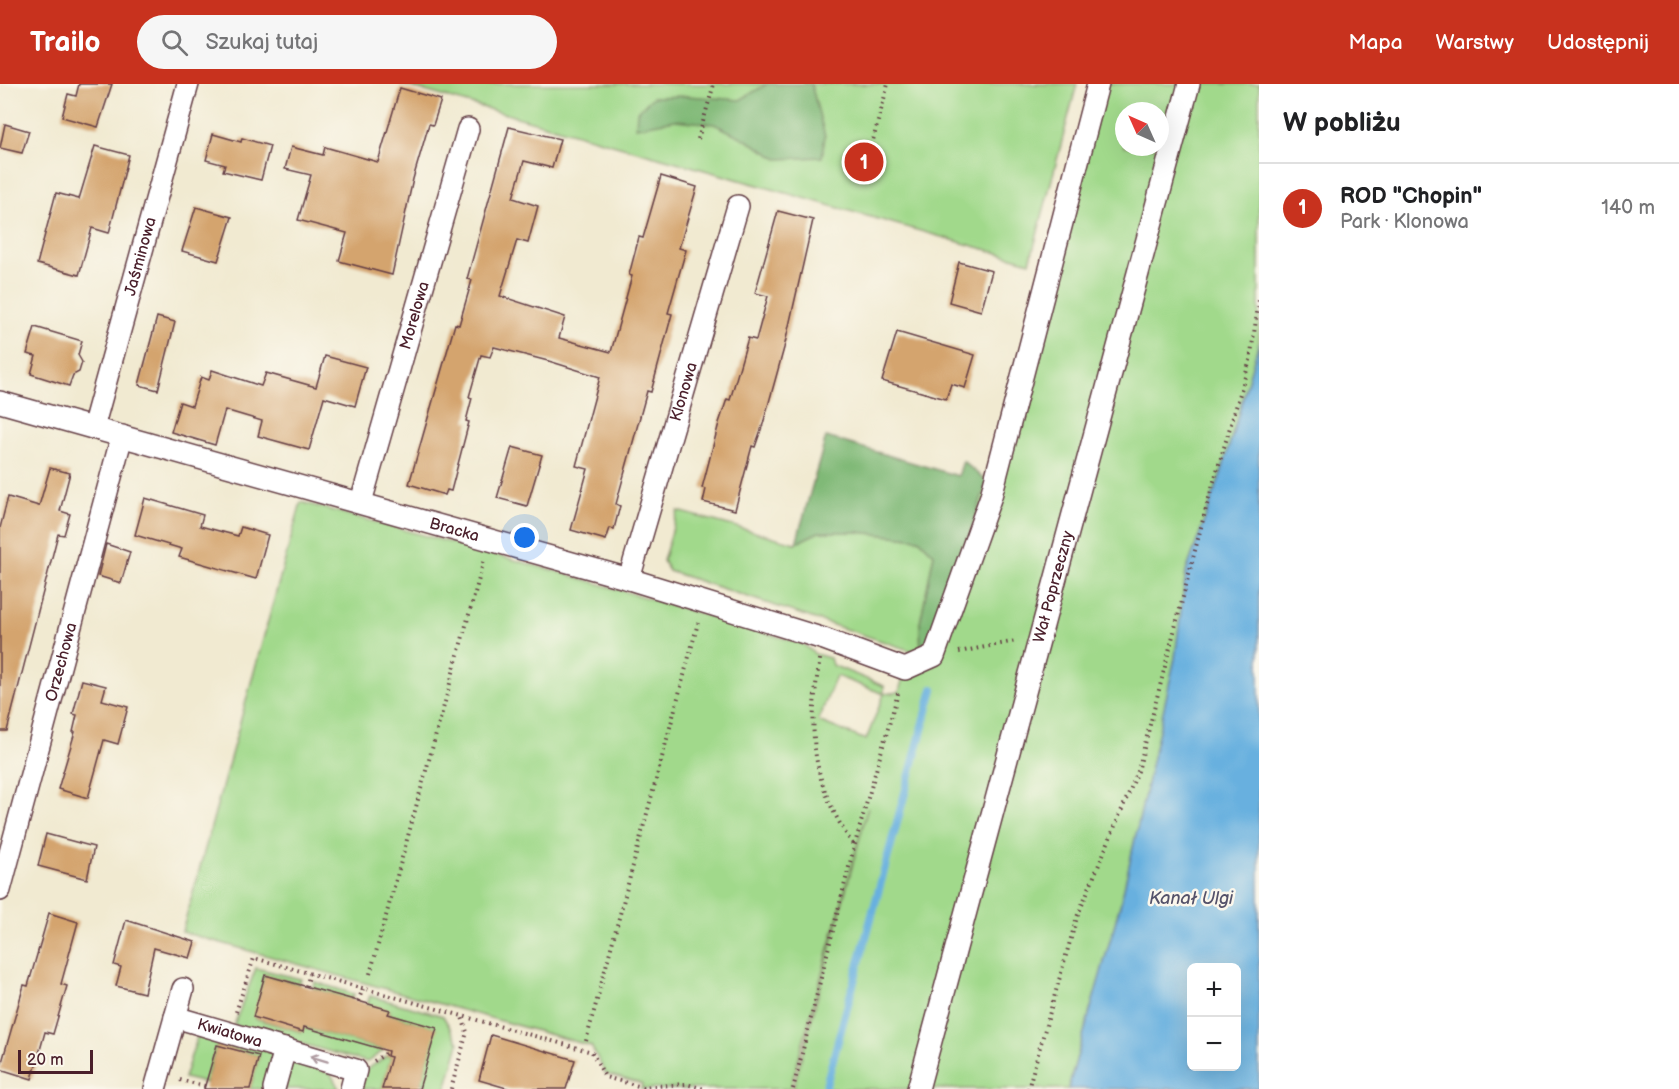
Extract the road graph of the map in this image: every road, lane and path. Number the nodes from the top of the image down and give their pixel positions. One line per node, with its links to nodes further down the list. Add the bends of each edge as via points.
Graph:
1 (188, 84): 12 (street, Jaśminowa)
2 (714, 84): 7 (path)
3 (888, 84): 8 (path)
4 (1098, 84): 20 (street, via 991,496)
5 (1189, 84): 18 (street, Wał Poprzeczny)
6 (468, 129): 14 (street, Morelowa)
7 (698, 139)
8 (864, 174)
9 (738, 206): 16 (street, Klonowa)
10 (1259, 300): 45 (path, via 1250,360 1206,508 1138,771 1077,917)
11 (0, 402): 12 (street, Bracka)
12 (93, 428): 13 (street, Bracka)
13 (122, 435): 14 (street, Bracka); 23 (street, Orzechowa)
14 (361, 502): 15 (street, Bracka)
15 (490, 539): 16 (street, Bracka); 25 (path)
16 (629, 579): 17 (street, Bracka)
17 (704, 602): 19 (street, Bracka); 33 (path)
18 (1040, 636): 20 (path); 44 (street, Wał Poprzeczny)
19 (824, 639): 21 (street, Bracka); 22 (path, via 814,692 813,740 829,806)
20 (934, 656): 21 (street)
21 (905, 669): 22 (path)
22 (854, 847): 43 (path)
23 (0, 890)
24 (310, 974): 26 (path); 28 (path); 32 (path, via 254,958)
25 (370, 974)
26 (306, 987)
27 (183, 989): 31 (street, Kwiatowa)
28 (363, 989): 29 (path); 30 (path)
29 (358, 1001)
30 (461, 1016): 37 (path, via 592,1052 605,1077); 41 (path, via 467,1032)
31 (175, 1017): 32 (street, Kwiatowa); 38 (street, Kwiatowa)
32 (230, 1032): 34 (street, Kwiatowa)
33 (586, 1041)
34 (285, 1049): 39 (street, Kwiatowa); 40 (street, Kwiatowa, one-way to 34, via 356,1070)
35 (180, 1080): 36 (path)
36 (205, 1086)
37 (638, 1087): 42 (path, via 686,1084)
38 (155, 1089)
39 (274, 1089)
40 (351, 1089)
41 (451, 1089)
42 (705, 1089)
43 (793, 1089)
44 (918, 1089)
45 (1028, 1089)

